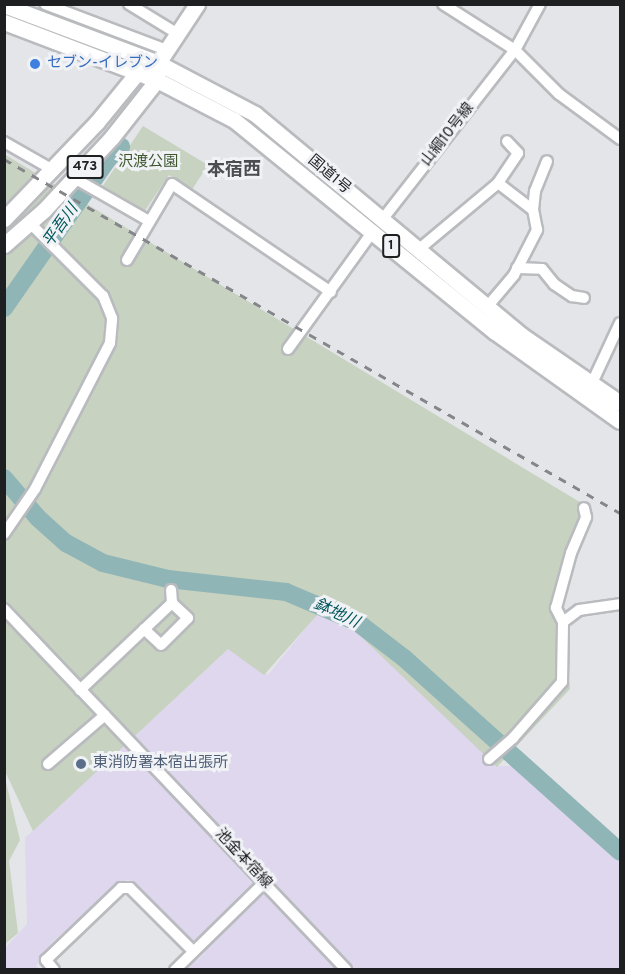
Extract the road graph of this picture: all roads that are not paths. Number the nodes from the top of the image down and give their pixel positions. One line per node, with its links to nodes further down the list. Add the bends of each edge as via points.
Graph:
1 (4, 4): 10 (highway, 国道1号 / 1)
2 (45, 4): 7 (street)
3 (197, 4): 9 (highway)
4 (443, 4): 11 (street)
5 (540, 4): 11 (street, 山綱10号線)
6 (136, 6): 9 (street)
7 (80, 17): 10 (street); 12 (street)
8 (4, 22): 13 (highway, 国道1号 / 1)
9 (178, 34): 12 (highway)
10 (89, 36): 12 (highway, 国道1号 / 1)
11 (515, 50): 15 (street, via 559,94); 25 (street, 山綱10号線)
12 (162, 56): 13 (highway, 473); 14 (highway); 25 (highway, 国道1号 / 1, via 255,114)
13 (137, 73): 14 (highway, 国道1号 / 1); 19 (highway, 473)
14 (156, 80): 20 (highway, 473); 25 (highway, 国道1号 / 1, via 234,120)
15 (621, 139)
16 (507, 141): 21 (street, via 518,153)
17 (4, 142): 19 (street)
18 (547, 161): 22 (street, via 535,191)
19 (53, 170): 23 (highway, 473)
20 (77, 180): 24 (street); 26 (highway, 473)
21 (498, 183): 22 (street); 28 (street)
22 (533, 210): 30 (street, via 537,230)
23 (4, 219)
24 (149, 221): 29 (street); 31 (street, via 172,184)
25 (377, 225): 28 (highway, 国道1号 / 1); 31 (street, 山綱10号線); 38 (highway, 国道1号 / 1, via 495,332)
26 (35, 227): 27 (highway, 473); 40 (street, via 103,296 112,318 110,343 34,489)
27 (4, 244)
28 (418, 250): 33 (highway, 国道1号 / 1)
29 (127, 260)
30 (517, 268): 32 (street, via 542,269 554,284 572,296); 33 (street)
31 (331, 292): 35 (street, 山綱10号線)
32 (584, 298)
33 (487, 308): 36 (highway, 国道1号 / 1)
34 (621, 323): 36 (street)
35 (288, 349)
36 (592, 383): 37 (highway, 国道1号 / 1)
37 (621, 403)
38 (621, 421)
39 (584, 508): 45 (street, via 586,517 556,608)
40 (4, 534)
41 (171, 590): 42 (street)
42 (172, 603): 46 (street); 46 (street, via 189,618 161,645)
43 (621, 604): 45 (street, via 579,610)
44 (4, 609): 47 (street)
45 (563, 622): 49 (street, via 562,682 515,736)
46 (144, 629): 47 (street)
47 (81, 690): 48 (street)
48 (105, 715): 50 (street); 51 (street, 池金本宿線)
49 (489, 759)
50 (48, 764)
51 (265, 882): 52 (street); 55 (street, 池金本宿線)
52 (192, 950): 53 (street, via 130,888 121,888 46,960); 54 (street)
53 (54, 969)
54 (175, 969)
55 (346, 969)

